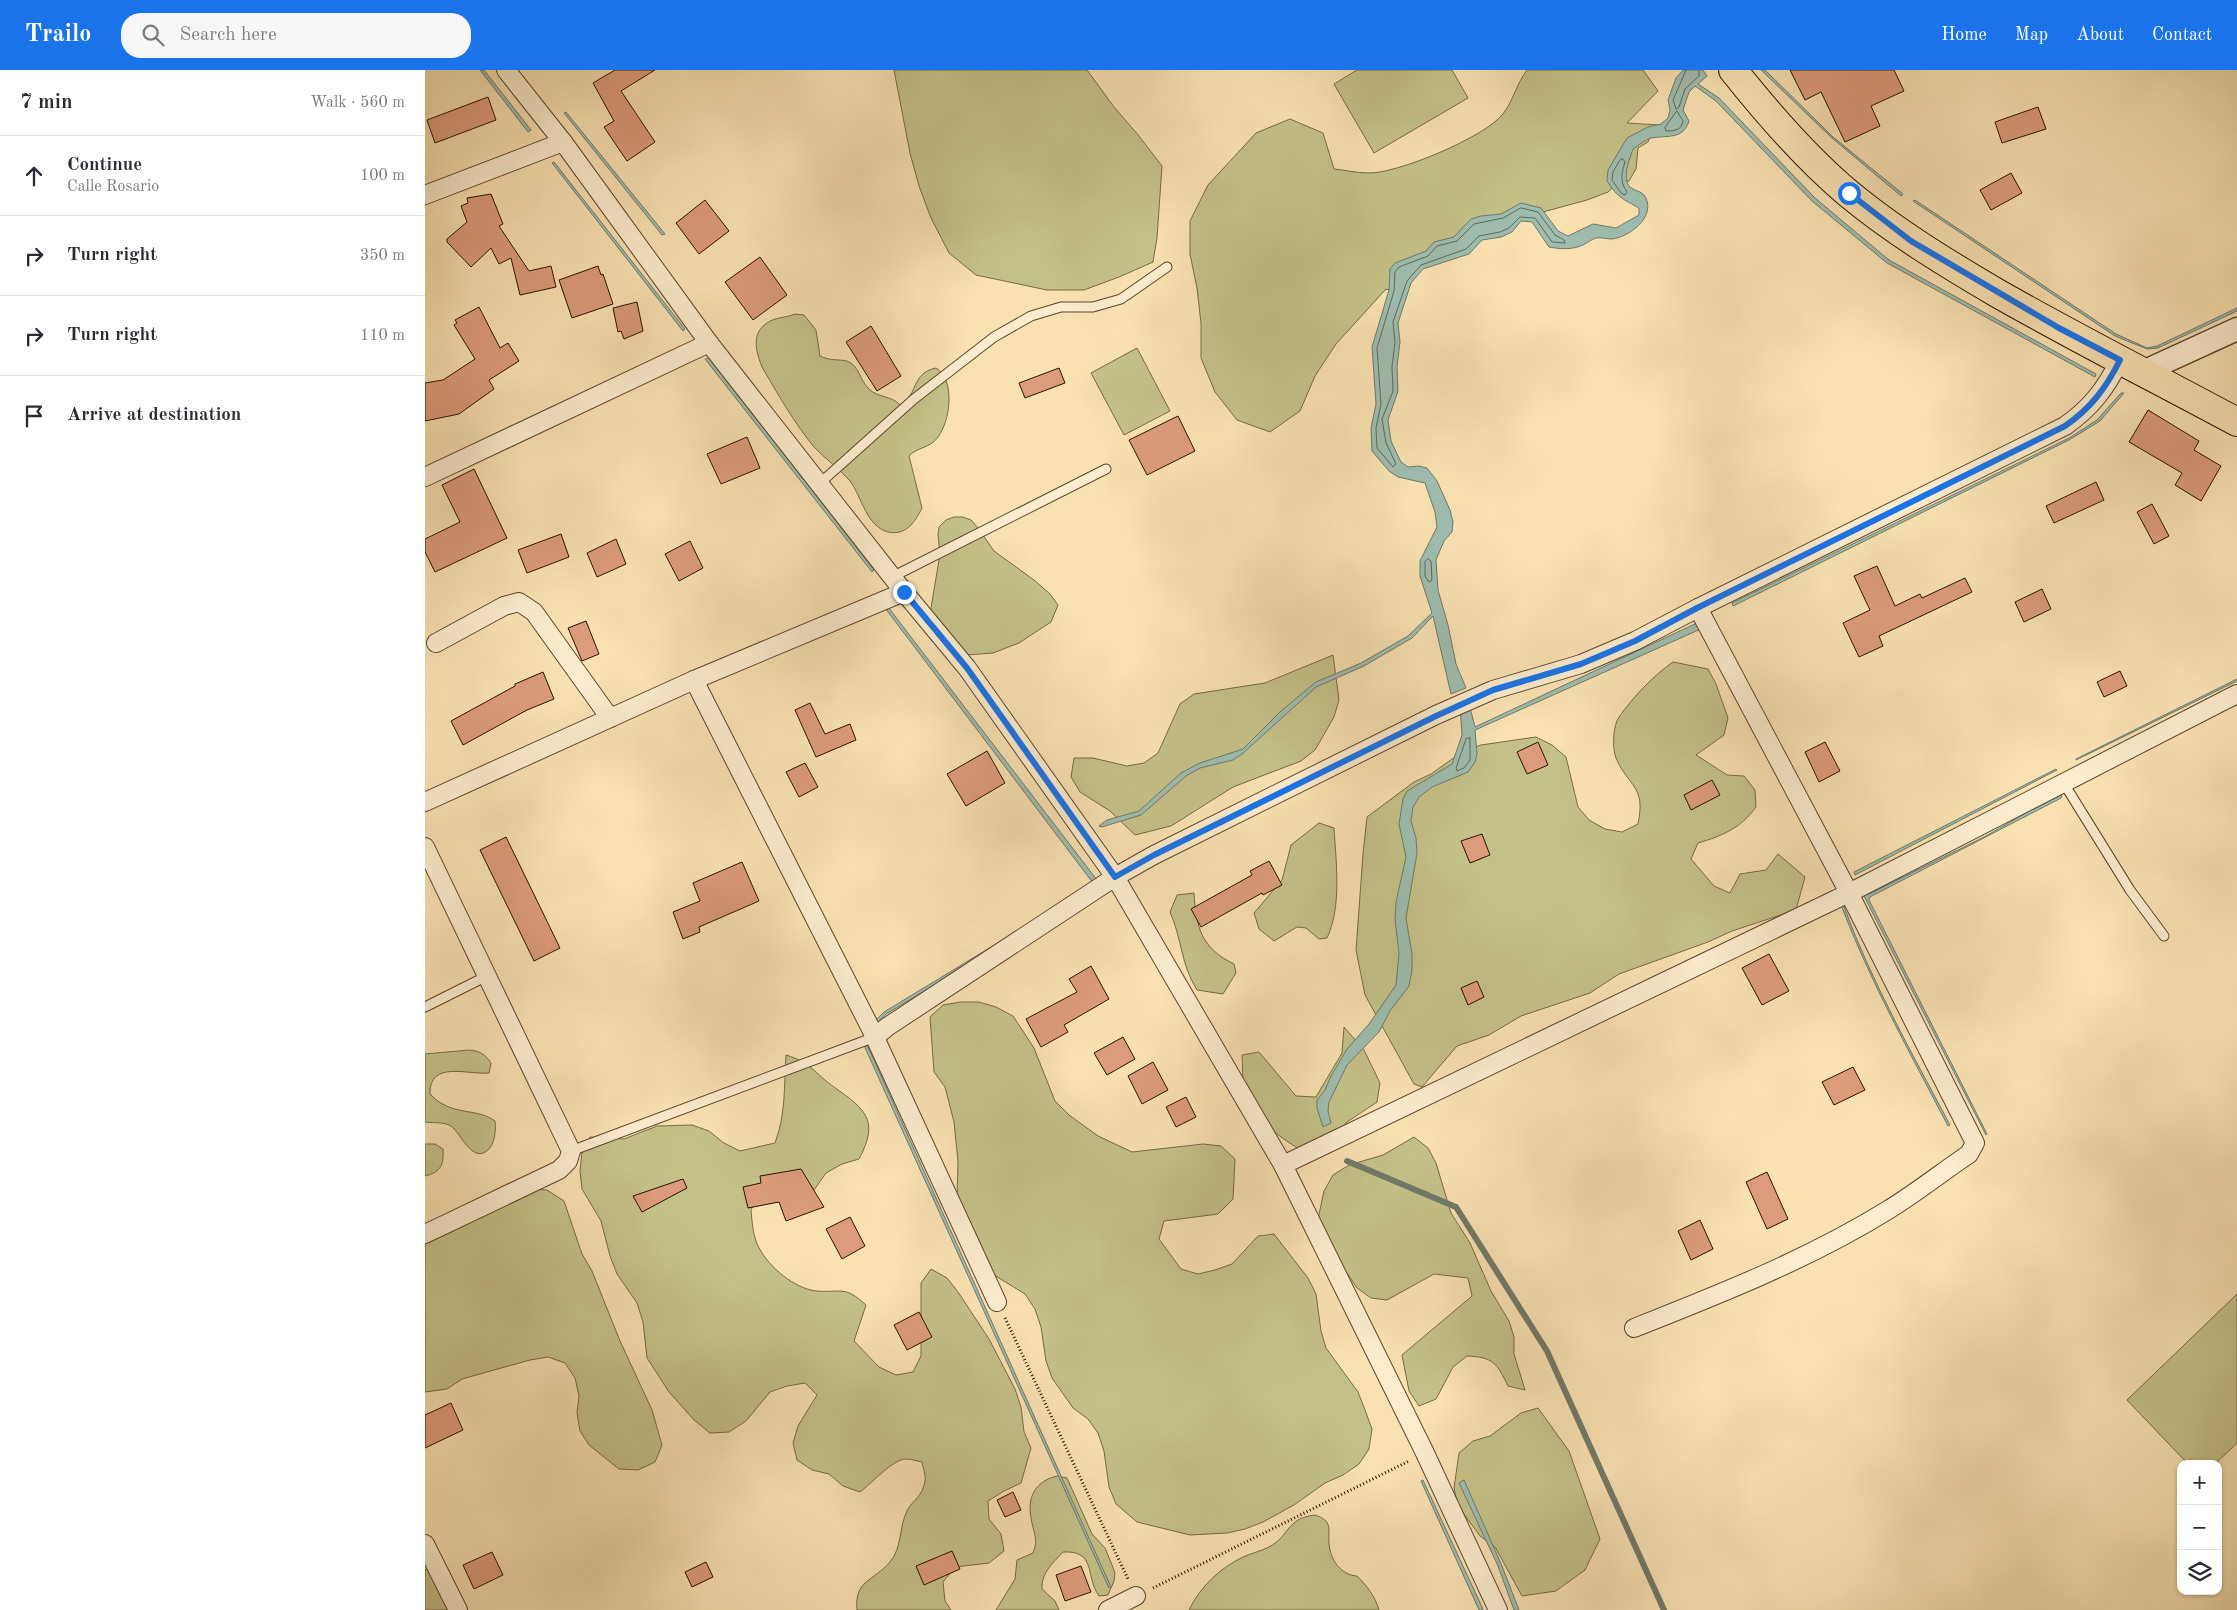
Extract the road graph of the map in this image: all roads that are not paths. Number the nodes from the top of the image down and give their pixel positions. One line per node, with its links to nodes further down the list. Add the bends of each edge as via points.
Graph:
1 (507, 70): 3 (street)
2 (1733, 70): 8 (main road, via 1759,102 1849,193 1911,241 2059,328)
3 (563, 142): 4 (street); 7 (street)
4 (425, 194)
5 (1167, 267): 12 (lane, via 1121,299 1093,307 1053,309 1031,316 994,337 914,398)
6 (2237, 329): 8 (street)
7 (709, 343): 11 (street); 12 (street)
8 (2132, 366): 9 (main road); 15 (street, via 2107,385 2095,402 2065,426)
9 (2237, 422)
10 (1106, 469): 13 (lane)
11 (425, 477)
12 (819, 484): 13 (street)
13 (892, 577): 14 (street)
14 (904, 592): 17 (street); 23 (street, via 967,668)
15 (1697, 608): 23 (street, via 1635,641 1581,664 1493,690 1436,716); 24 (street)
16 (436, 642): 19 (street, via 504,606 519,602 534,612)
17 (695, 680): 19 (street); 28 (street)
18 (2237, 694): 20 (street)
19 (610, 718): 21 (street)
20 (2063, 782): 24 (street); 25 (lane, via 2130,890)
21 (425, 802)
22 (425, 847): 26 (street)
23 (1115, 877): 28 (street); 30 (street)
24 (1849, 893): 30 (street); 33 (street, via 1975,1143 1969,1154 1888,1210 1726,1292)
25 (2164, 936)
26 (487, 976): 27 (lane); 29 (street)
27 (425, 1007)
28 (875, 1037): 29 (lane); 32 (street)
29 (571, 1151): 31 (street, via 568,1161 559,1170)
30 (1283, 1165): 38 (street, via 1425,1453)
31 (425, 1234)
32 (997, 1302)
33 (1634, 1328)
34 (425, 1544): 36 (street)
35 (1137, 1596): 37 (street)
36 (458, 1610)
37 (1108, 1610)
38 (1498, 1610)

